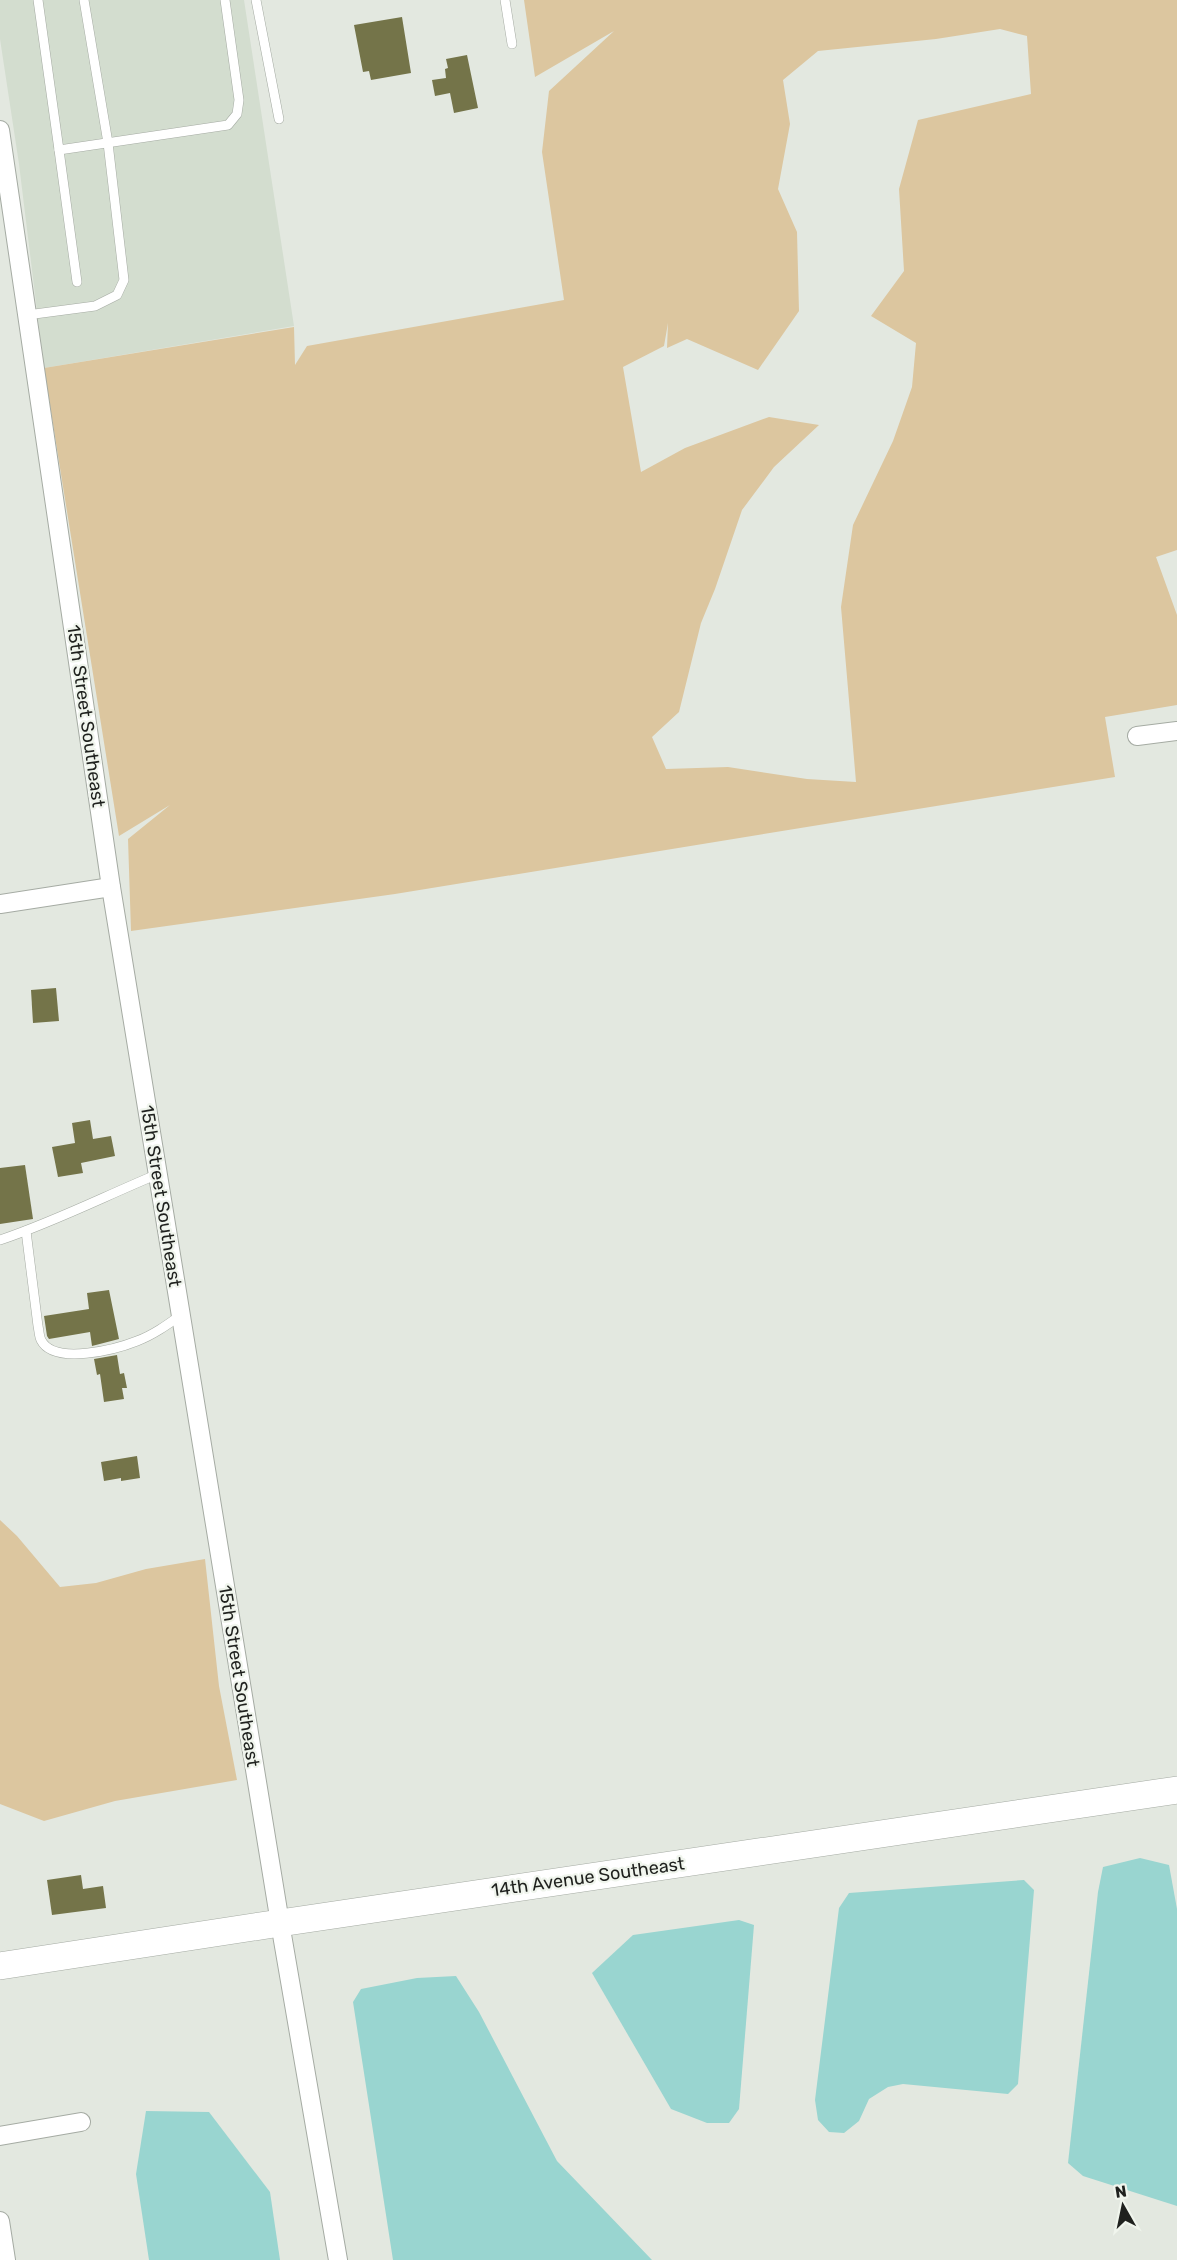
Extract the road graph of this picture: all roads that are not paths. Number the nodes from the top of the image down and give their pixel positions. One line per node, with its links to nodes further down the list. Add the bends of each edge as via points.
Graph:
1 (38, 0): 10 (lane)
2 (84, 0): 9 (lane)
3 (225, 0): 9 (lane, via 239,100 237,114 228,125)
4 (256, 0): 7 (lane)
5 (505, 0): 6 (lane)
6 (512, 44)
7 (279, 119)
8 (0, 130): 11 (street, 15th Street Southeast)
9 (108, 142): 10 (lane); 13 (lane, via 124,279 117,295 95,306)
10 (59, 150): 12 (lane)
11 (2, 154): 13 (street, 15th Street Southeast)
12 (77, 282)
13 (27, 315): 16 (street, 15th Street Southeast)
14 (1177, 730): 15 (street)
15 (1137, 736)
16 (111, 886): 17 (street); 18 (street, 15th Street Southeast)
17 (0, 904)
18 (158, 1174): 19 (lane); 21 (street, 15th Street Southeast)
19 (26, 1231): 20 (lane); 21 (lane, via 38,1326 46,1346 82,1355 107,1350 137,1341)
20 (0, 1240)
21 (181, 1315): 23 (street, 15th Street Southeast)
22 (1177, 1790): 23 (street, 14th Avenue Southeast)
23 (280, 1923): 24 (street, 14th Avenue Southeast); 29 (street, 15th Street Southeast)
24 (0, 1966)
25 (81, 2122): 26 (street)
26 (0, 2136)
27 (0, 2221): 28 (street)
28 (6, 2260)
29 (338, 2260)

